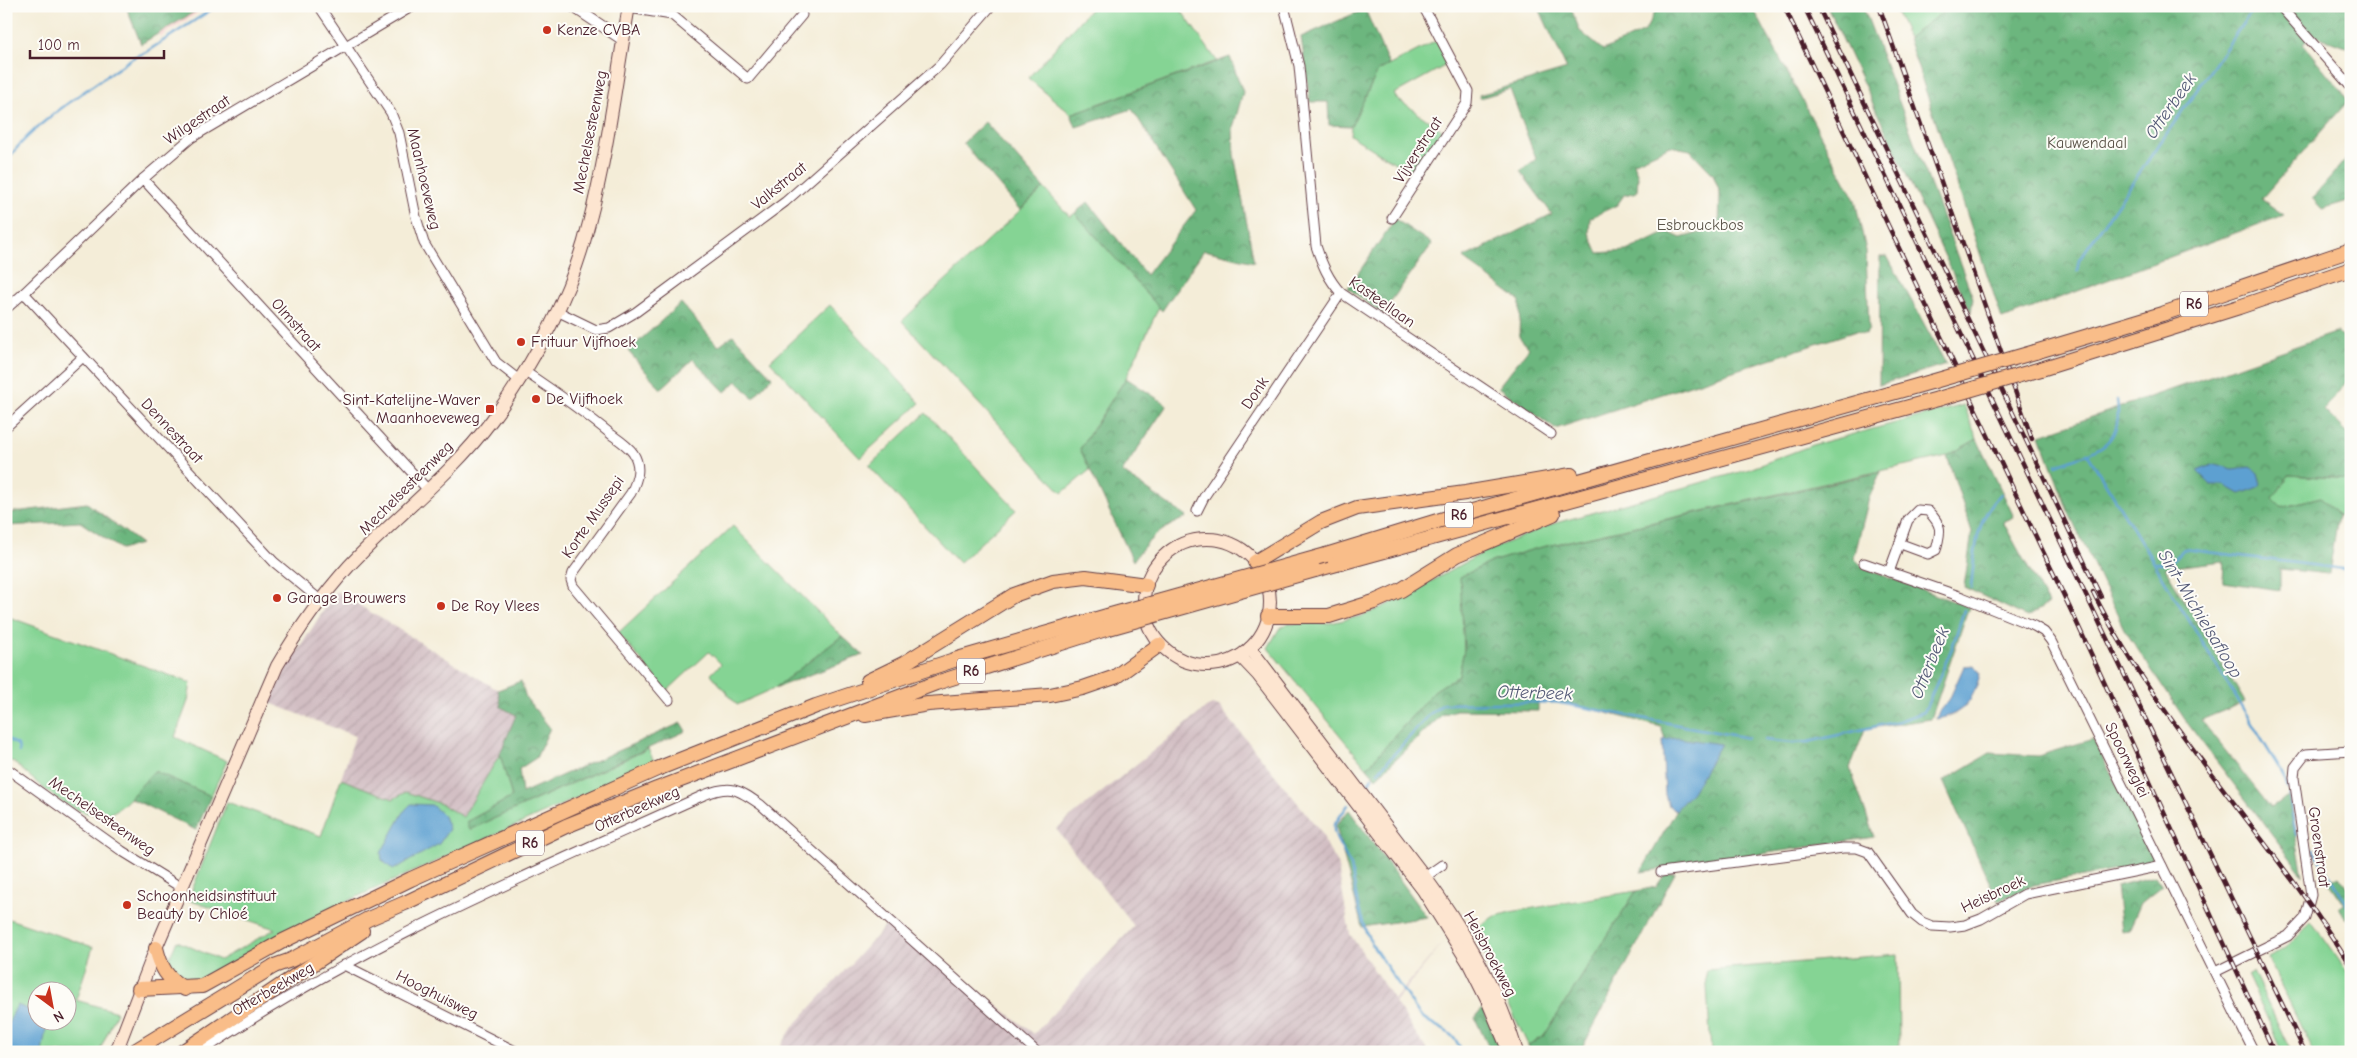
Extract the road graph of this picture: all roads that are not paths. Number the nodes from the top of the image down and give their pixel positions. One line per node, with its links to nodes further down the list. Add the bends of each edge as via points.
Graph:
1 (319, 6): 11 (street, Maanhoeveweg)
2 (413, 6): 11 (street, Wilgestraat)
3 (572, 6): 10 (street)
4 (991, 6): 20 (street, Valkstraat, via 940,65 785,202 636,312 609,328 596,330)
5 (1284, 6): 18 (street, Kasteellaan, via 1299,66 1316,246 1331,282)
6 (1423, 6): 14 (street, Vijverstraat, via 1469,96)
7 (2280, 6): 12 (street)
8 (629, 7): 9 (street, via 672,15 748,79); 10 (main road, Mechelsesteenweg)
9 (802, 15)
10 (623, 40): 20 (main road, Mechelsesteenweg, via 589,224)
11 (346, 47): 13 (street, Wilgestraat, via 191,138); 22 (street, Maanhoeveweg, via 391,113 399,133 424,243 496,362)
12 (2351, 87)
13 (143, 179): 17 (street, Wilgestraat); 26 (street, Olmstraat)
14 (1392, 218)
15 (2351, 250): 25 (main road, R6, bridge, via 2162,314 2035,352)
16 (2351, 268): 27 (main road, R6, bridge, via 2239,307 1938,399)
17 (24, 293): 19 (street); 21 (street, Dennestraat)
18 (1341, 293): 24 (street, Kasteellaan); 28 (street, Donk)
19 (6, 309)
20 (557, 311): 22 (main road, Mechelsesteenweg)
21 (83, 357): 23 (street); 34 (street, Dennestraat, via 274,562)
22 (522, 376): 26 (main road, Mechelsesteenweg, via 492,420); 40 (street, Korte Mussepi, via 599,424 635,458 638,480 571,580)
23 (6, 426)
24 (1551, 434)
25 (1592, 477): 30 (main road, via 1570,475 1357,508 1320,522); 36 (main road, R6, bridge)
26 (428, 490): 34 (main road, Mechelsesteenweg, via 350,565)
27 (1580, 499): 35 (main road, via 1458,555 1401,590 1374,602 1328,616); 36 (main road, R6, bridge)
28 (1197, 511)
29 (1901, 544): 29 (street, via 1928,554 1936,550 1941,531 1936,519 1928,511 1918,510 1908,520); 32 (street)
30 (1256, 562): 33 (main road, via 1224,541 1191,541 1162,557); 35 (main road, via 1267,583)
31 (1864, 563): 32 (street, Spoorweglei)
32 (1889, 572): 45 (street, Spoorweglei, via 1962,597 2044,632)
33 (1146, 585): 37 (main road, via 1145,618); 39 (main road, via 1086,577 1053,581 1014,595)
34 (320, 600): 49 (main road, Mechelsesteenweg, via 277,666)
35 (1268, 616): 38 (main road, via 1262,633)
36 (1108, 622): 39 (main road, R6, via 954,660); 41 (main road, R6)
37 (1159, 645): 38 (main road, via 1193,664 1217,665); 41 (main road, via 1115,677 1084,688 1050,695 928,704)
38 (1245, 652): 48 (main road, Heisbroekweg, via 1258,675 1302,725)
39 (844, 696): 46 (main road, R6, via 657,769)
40 (669, 700)
41 (836, 720): 50 (main road, R6, via 566,826)
42 (2351, 751): 54 (street, Groenstraat, via 2305,754 2295,767 2311,895 2305,918 2288,936)
43 (6, 768): 49 (street, Mechelsesteenweg, via 122,851)
44 (1442, 865): 48 (street)
45 (2162, 866): 47 (street, Heisbroek, via 2031,892 1981,919 1950,927 1932,926 1912,914 1868,852 1857,848); 54 (street, Spoorweglei)
46 (436, 869): 53 (main road, R6, via 287,955); 56 (main road, via 336,914 202,986)
47 (1662, 872)
48 (1421, 880): 63 (main road, Heisbroekweg, via 1468,962); 64 (main road, Heisbroekweg, via 1476,957 1497,997)
49 (182, 888): 51 (main road, Mechelsesteenweg)
50 (405, 903): 53 (main road, R6); 59 (main road)
51 (156, 948): 55 (main road, Mechelsesteenweg); 56 (main road, via 167,976)
52 (344, 964): 60 (street, Otterbeekweg, via 244,1022); 61 (street, Hooghuisweg); 62 (street, Otterbeekweg, via 446,912 595,844 704,795 732,788 761,805)
53 (274, 966): 58 (main road, R6)
54 (2216, 972): 65 (street, Spoorweglei)
55 (139, 989): 56 (main road); 57 (main road, Mechelsesteenweg)
56 (185, 989)
57 (116, 1052)
58 (133, 1052)
59 (182, 1052)
60 (200, 1052)
61 (517, 1052)
62 (1037, 1052)
63 (1509, 1052)
64 (1518, 1052)
65 (2254, 1052)

